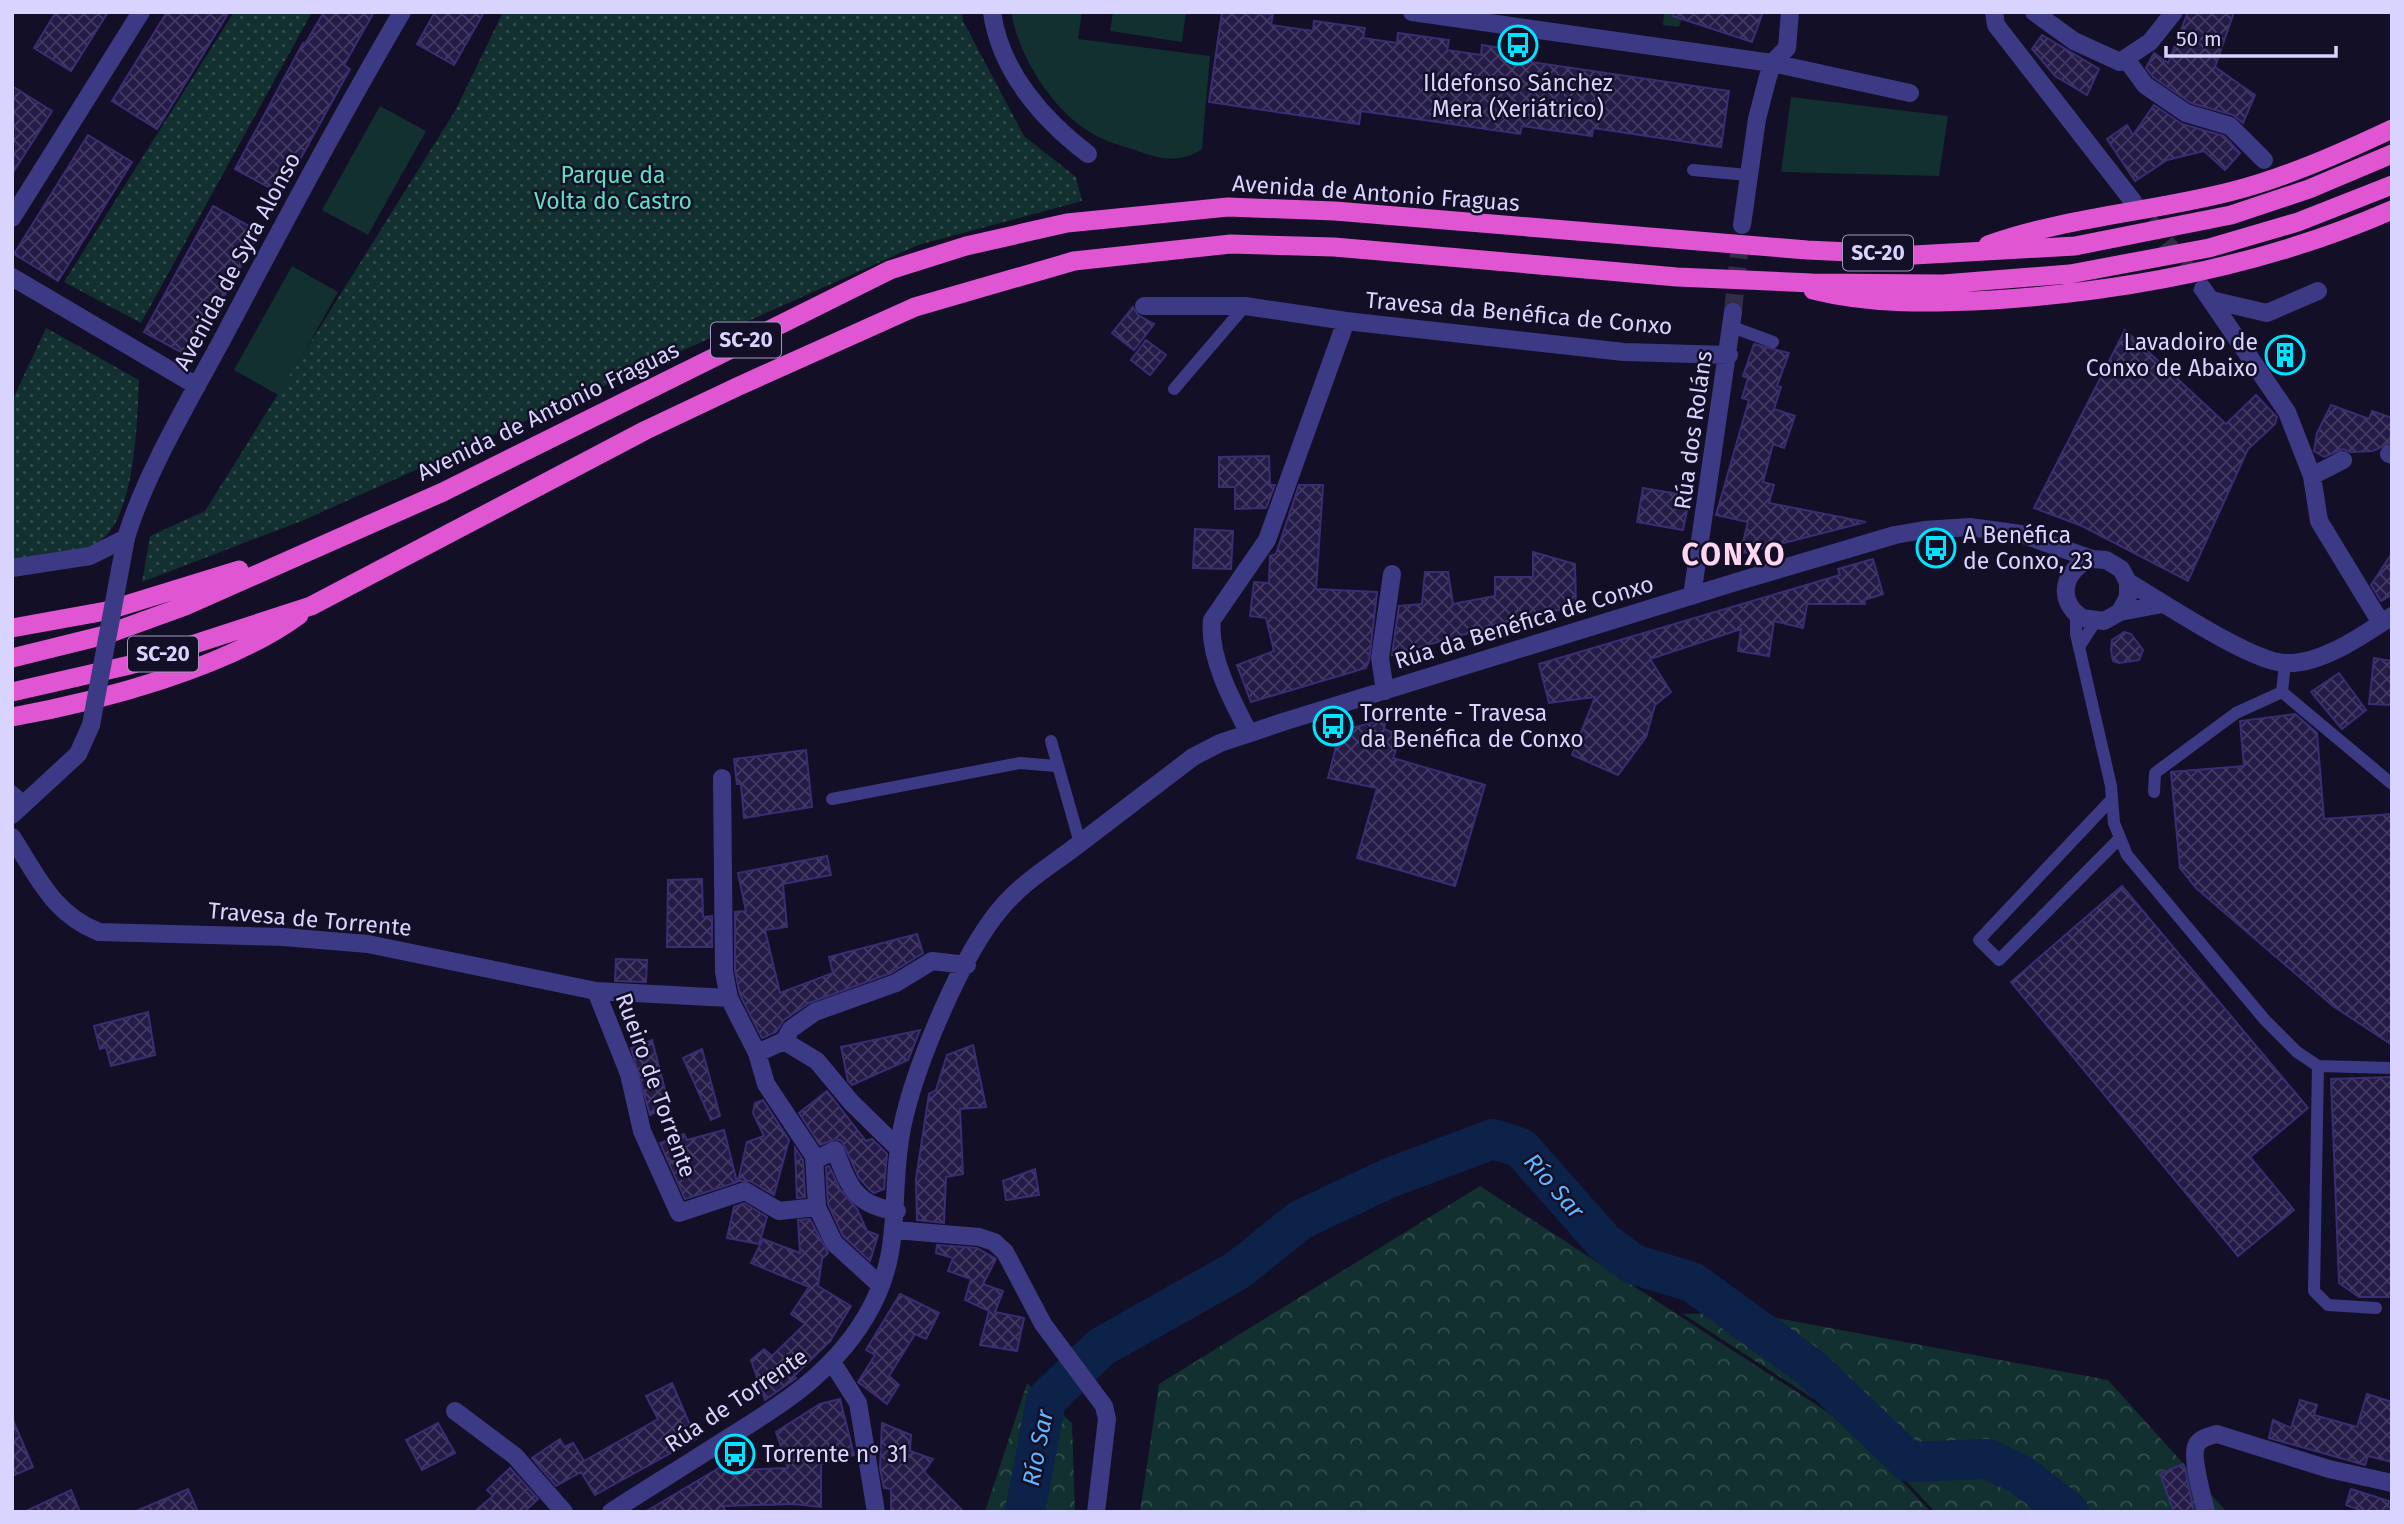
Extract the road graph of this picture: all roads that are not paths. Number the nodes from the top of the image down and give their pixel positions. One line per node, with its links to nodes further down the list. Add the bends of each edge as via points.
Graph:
1 (141, 12): 21 (street)
2 (402, 12): 33 (street, Avenida de Syra Alonso)
3 (992, 12): 13 (street, via 1001,49 1014,74 1058,131)
4 (1412, 12): 10 (street)
5 (1790, 12): 10 (street, via 1787,48)
6 (1994, 12): 19 (street, via 1996,25)
7 (2034, 12): 9 (street, via 2109,60)
8 (2174, 12): 9 (street, via 2150,42)
9 (2126, 59): 15 (street, via 2145,85 2186,113 2230,126)
10 (1772, 63): 11 (street); 17 (street)
11 (1910, 93)
12 (2392, 129): 23 (highway, via 2234,191 2025,232)
13 (1088, 154)
14 (2392, 154): 23 (highway, Avenida de Antonio Fraguas / SC-20, via 2231,215 2075,246)
15 (2264, 160)
16 (1693, 170): 17 (lane)
17 (1748, 176): 22 (street)
18 (2392, 185): 25 (highway, SC-20, via 2298,222 2209,248 2070,274 1943,284)
19 (2132, 200)
20 (2392, 210): 25 (highway, via 2264,257 2078,292 1908,302 1849,299)
21 (12, 218)
22 (1742, 225)
23 (1968, 252): 39 (highway, Avenida de Antonio Fraguas / SC-20, via 1914,255 1807,250 1335,211 1228,207 1067,223 966,246 890,270 443,492)
24 (12, 277): 33 (street)
25 (1781, 282): 47 (highway, SC-20, via 1244,244 1074,261 915,307 739,386)
26 (2318, 291): 36 (street, via 2267,313 2207,294 2287,412)
27 (1144, 306): 28 (street, Travesa da Benéfica de Conxo)
28 (1245, 306): 30 (street, Travesa da Benéfica de Conxo); 34 (lane)
29 (1733, 320): 31 (lane); 32 (street, Rúa dos Roláns)
30 (1346, 321): 32 (street, Travesa da Benéfica de Conxo, via 1624,352); 60 (street, Travesa da Benéfica de Conxo, via 1266,540 1212,620 1210,636)
31 (1773, 342)
32 (1729, 355): 45 (street, Rúa dos Roláns)
33 (197, 386): 37 (street, Avenida de Syra Alonso, via 137,506)
34 (1174, 388)
35 (2343, 460): 36 (street)
36 (2312, 477): 50 (street, via 2319,521)
37 (126, 538): 41 (street, via 90,556); 69 (street, Avenida de Syra Alonso, bridge, via 91,725 78,754)
38 (2043, 540): 40 (street, Rúa da Benéfica de Conxo); 43 (street); 45 (street, Rúa da Benéfica de Conxo, via 1994,529 1924,530)
39 (321, 545): 52 (highway, via 106,611); 54 (highway, Avenida de Antonio Fraguas / SC-20, via 117,631)
40 (2092, 559): 43 (street); 44 (street, Rúa da Benéfica de Conxo, via 2117,565)
41 (12, 568)
42 (1392, 574): 56 (street, Rúa da Benéfica de Conxo, via 1380,658)
43 (2069, 574): 49 (street, via 2065,594)
44 (2128, 582): 46 (street, Rúa da Benéfica de Conxo); 48 (street, via 2128,597)
45 (1692, 596): 56 (street, Rúa da Benéfica de Conxo)
46 (2162, 604): 48 (street); 55 (street, Rúa da Benéfica de Conxo, via 2252,654)
47 (311, 606): 57 (highway, SC-20, via 130,665); 59 (highway, via 273,634 157,681)
48 (2120, 612): 51 (street)
49 (2076, 614): 51 (street); 53 (lane)
50 (2387, 619): 55 (street, Rúa da Benéfica de Conxo, via 2316,658)
51 (2095, 622): 53 (lane)
52 (12, 628)
53 (2080, 647): 68 (lane)
54 (12, 658)
55 (2285, 663): 58 (lane)
56 (1385, 691): 60 (street, Rúa da Benéfica de Conxo)
57 (12, 692)
58 (2282, 692): 64 (lane); 66 (lane, via 2236,713 2155,773)
59 (12, 717)
60 (1249, 733): 73 (street, Rúa da Benéfica de Conxo, via 1193,757)
61 (1051, 741): 62 (lane)
62 (1056, 766): 67 (lane, via 1020,763); 73 (lane)
63 (722, 778): 76 (street, via 721,884)
64 (2392, 784)
65 (12, 791): 69 (lane)
66 (2154, 792)
67 (832, 799)
68 (2112, 799): 72 (lane); 72 (lane, via 1979,940 1999,960)
69 (26, 803): 70 (street, Avenida de Syra Alonso)
70 (12, 815)
71 (12, 837): 75 (street, Travesa de Torrente, via 54,902 75,923 99,932 368,944)
72 (2119, 839): 79 (lane, via 2173,913 2265,1020)
73 (1080, 843): 74 (street, Rúa da Benéfica de Conxo, via 1000,908)
74 (967, 964): 77 (street, via 932,961 895,983 815,1012 791,1028); 81 (street, Rúa de Torrente, via 921,1066 905,1112)
75 (596, 991): 76 (street, Travesa de Torrente); 83 (street, Rueiro de Torrente, via 628,1074 642,1131 679,1213 745,1191 779,1211)
76 (729, 998): 78 (street)
77 (784, 1041): 78 (street); 81 (street, via 817,1061)
78 (757, 1053): 82 (street, via 766,1084)
79 (2318, 1066): 80 (lane); 87 (lane, via 2314,1291 2328,1305)
80 (2392, 1068)
81 (899, 1149): 84 (street, Rúa de Torrente)
82 (814, 1160): 83 (street); 84 (street, via 835,1150 859,1197 875,1208)
83 (817, 1207): 86 (street, via 835,1243)
84 (897, 1211): 85 (street, Rúa de Torrente)
85 (895, 1230): 86 (street, Rúa de Torrente); 94 (street, via 979,1237 1005,1252 1039,1317 1104,1406 1107,1419)
86 (880, 1285): 88 (street, Rúa de Torrente, via 865,1318)
87 (2376, 1308)
88 (832, 1362): 92 (street, Rúa de Torrente, via 782,1404); 93 (street, via 858,1403)
89 (456, 1411): 91 (street, via 515,1456)
90 (2392, 1483): 95 (street, via 2329,1469 2217,1434 2196,1445)
91 (564, 1512)
92 (611, 1512)
93 (876, 1512)
94 (1096, 1512)
95 (2206, 1512)

